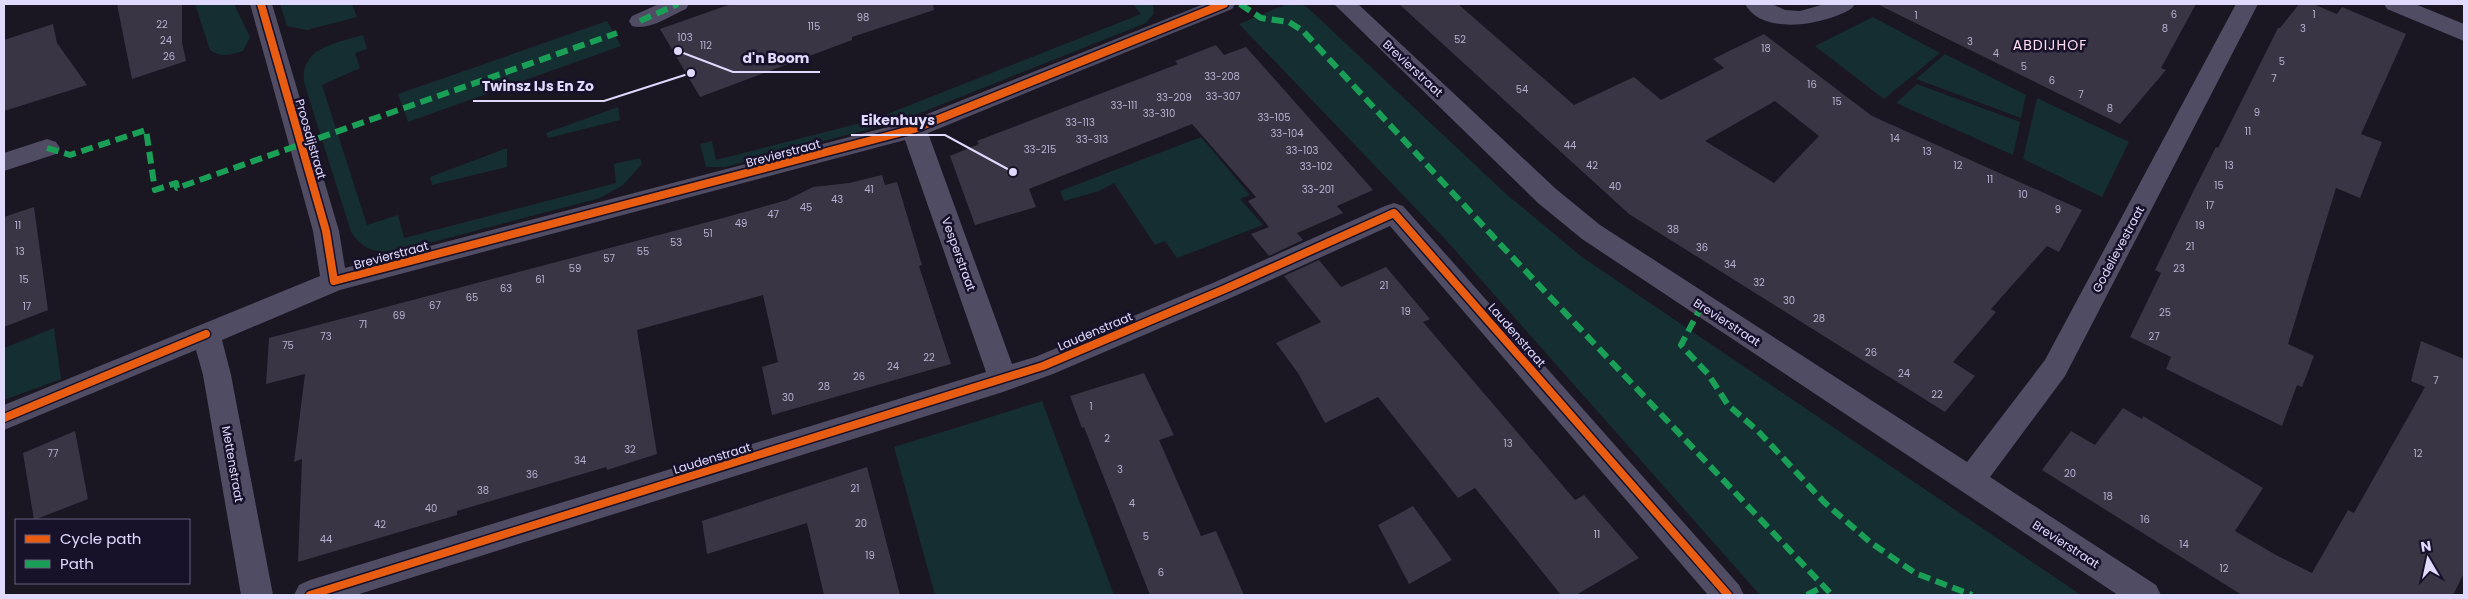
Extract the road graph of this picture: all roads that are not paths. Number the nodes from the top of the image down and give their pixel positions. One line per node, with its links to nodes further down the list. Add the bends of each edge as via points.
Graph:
1 (261, 4): 14 (street, Proosdijstraat, via 326,231)
2 (678, 4): 9 (street)
3 (1224, 4): 11 (street, Brevierstraat)
4 (1345, 4): 18 (street, Brevierstraat, via 1548,196 1591,232)
5 (1756, 4): 6 (street, via 1791,20 1819,15)
6 (1844, 4)
7 (2247, 4): 18 (street, Godelievestraat, via 2055,368)
8 (2395, 4): 10 (street)
9 (640, 21)
10 (2464, 32)
11 (914, 129): 14 (street, Brevierstraat); 16 (street, Vesperstraat)
12 (47, 148): 13 (street)
13 (4, 162)
14 (334, 281): 15 (street, Brevierstraat)
15 (206, 334): 17 (street, Brevierstraat); 19 (street, Mettenstraat, via 217,375)
16 (1003, 380): 20 (street, Laudenstraat); 21 (street, Laudenstraat, via 1225,289 1394,213)
17 (4, 418)
18 (1970, 482): 22 (street, Brevierstraat)
19 (257, 595)
20 (310, 595)
21 (1728, 595)
22 (2145, 595)

